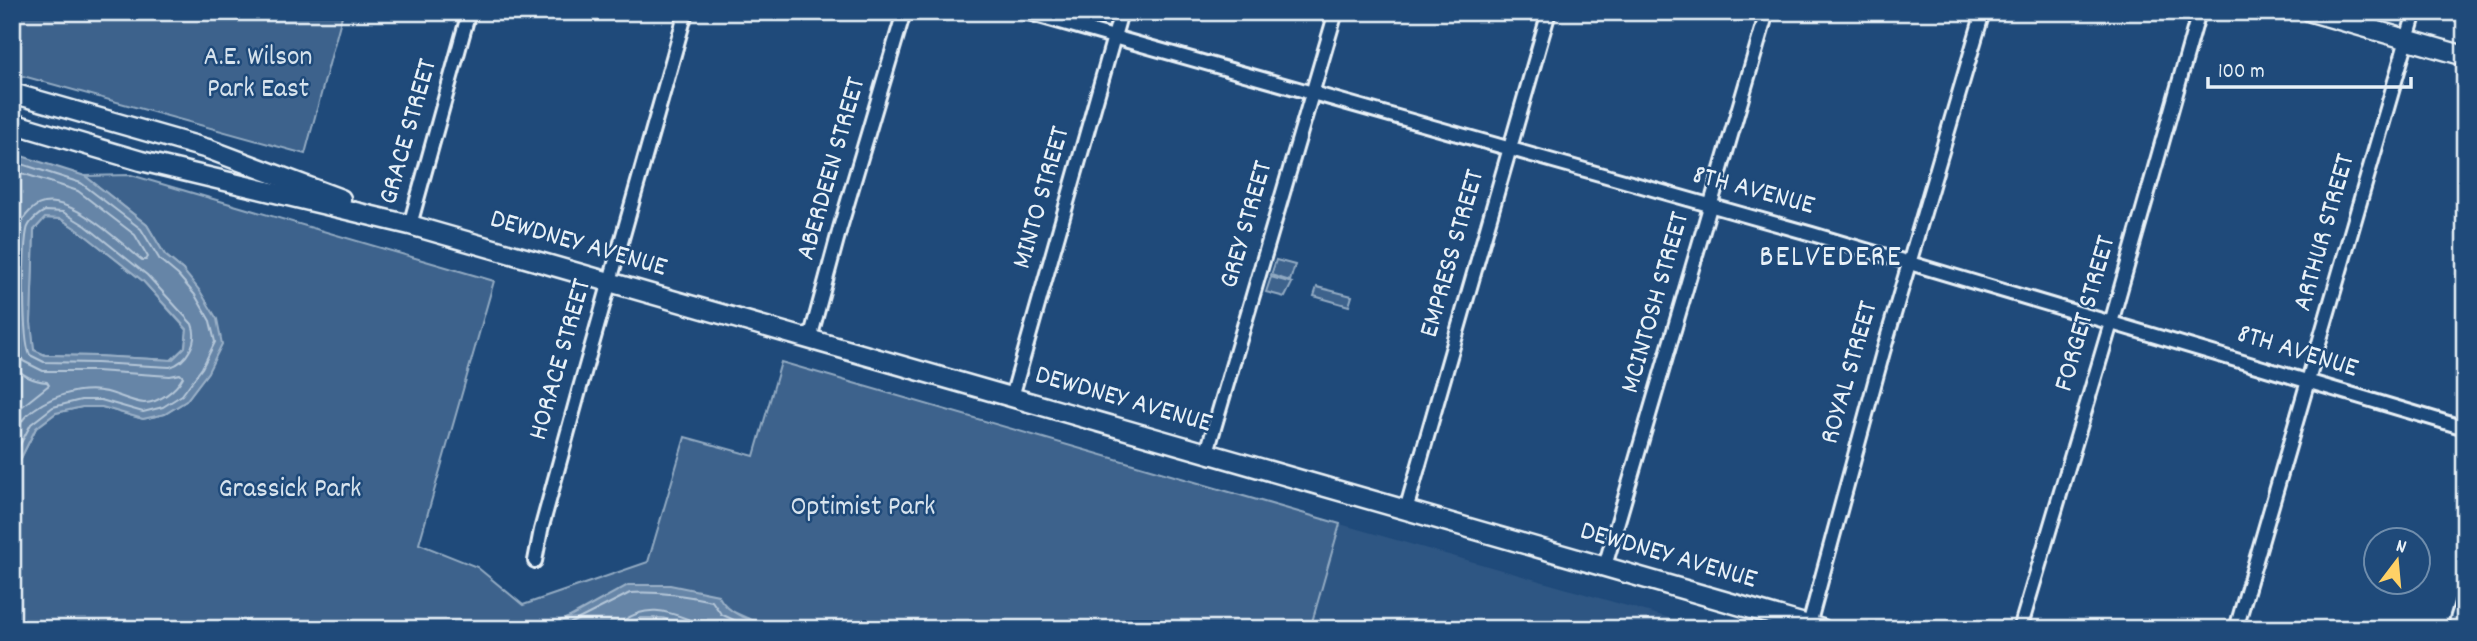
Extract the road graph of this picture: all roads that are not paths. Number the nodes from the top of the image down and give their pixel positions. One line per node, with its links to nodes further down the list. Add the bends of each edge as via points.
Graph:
1 (469, 12): 21 (street, GRACE STREET)
2 (686, 12): 23 (street, HORACE STREET)
3 (904, 12): 25 (street, ABERDEEN STREET)
4 (1025, 12): 13 (street, 8TH AVENUE)
5 (1121, 12): 13 (street, MINTO STREET)
6 (1336, 12): 17 (street, GREY STREET)
7 (1549, 12): 19 (street, EMPRESS STREET)
8 (1767, 12): 20 (street, MCINTOSH STREET)
9 (1983, 12): 22 (street, ROYAL STREET)
10 (2199, 12): 24 (street, FORGET STREET)
11 (2311, 12): 14 (main road)
12 (2415, 12): 14 (street, ARTHUR STREET)
13 (1114, 38): 17 (street, 8TH AVENUE); 27 (street, MINTO STREET)
14 (2407, 40): 15 (main road); 26 (street, ARTHUR STREET)
15 (2465, 56)
16 (12, 93): 21 (main road, DEWDNEY AVENUE, via 208,149)
17 (1311, 94): 19 (street, 8TH AVENUE); 29 (street, GREY STREET)
18 (12, 123): 21 (main road, DEWDNEY AVENUE, via 141,161)
19 (1509, 149): 20 (street, 8TH AVENUE); 30 (street, EMPRESS STREET)
20 (1710, 206): 22 (street, 8TH AVENUE); 32 (street, MCINTOSH STREET)
21 (410, 225): 23 (main road, DEWDNEY AVENUE)
22 (1909, 264): 24 (street, 8TH AVENUE); 34 (street, ROYAL STREET)
23 (609, 282): 25 (main road, DEWDNEY AVENUE); 31 (street, HORACE STREET)
24 (2111, 323): 26 (street, 8TH AVENUE); 35 (street, FORGET STREET)
25 (810, 339): 27 (main road, DEWDNEY AVENUE)
26 (2309, 383): 28 (street, 8TH AVENUE); 36 (street, ARTHUR STREET)
27 (1012, 397): 29 (main road, DEWDNEY AVENUE)
28 (2465, 428)
29 (1207, 452): 30 (main road, DEWDNEY AVENUE)
30 (1406, 510): 32 (main road, DEWDNEY AVENUE)
31 (535, 561)
32 (1605, 566): 34 (main road, DEWDNEY AVENUE)
33 (2465, 593): 37 (street)
34 (1813, 628)
35 (2020, 629)
36 (2236, 629)
37 (2454, 629)

